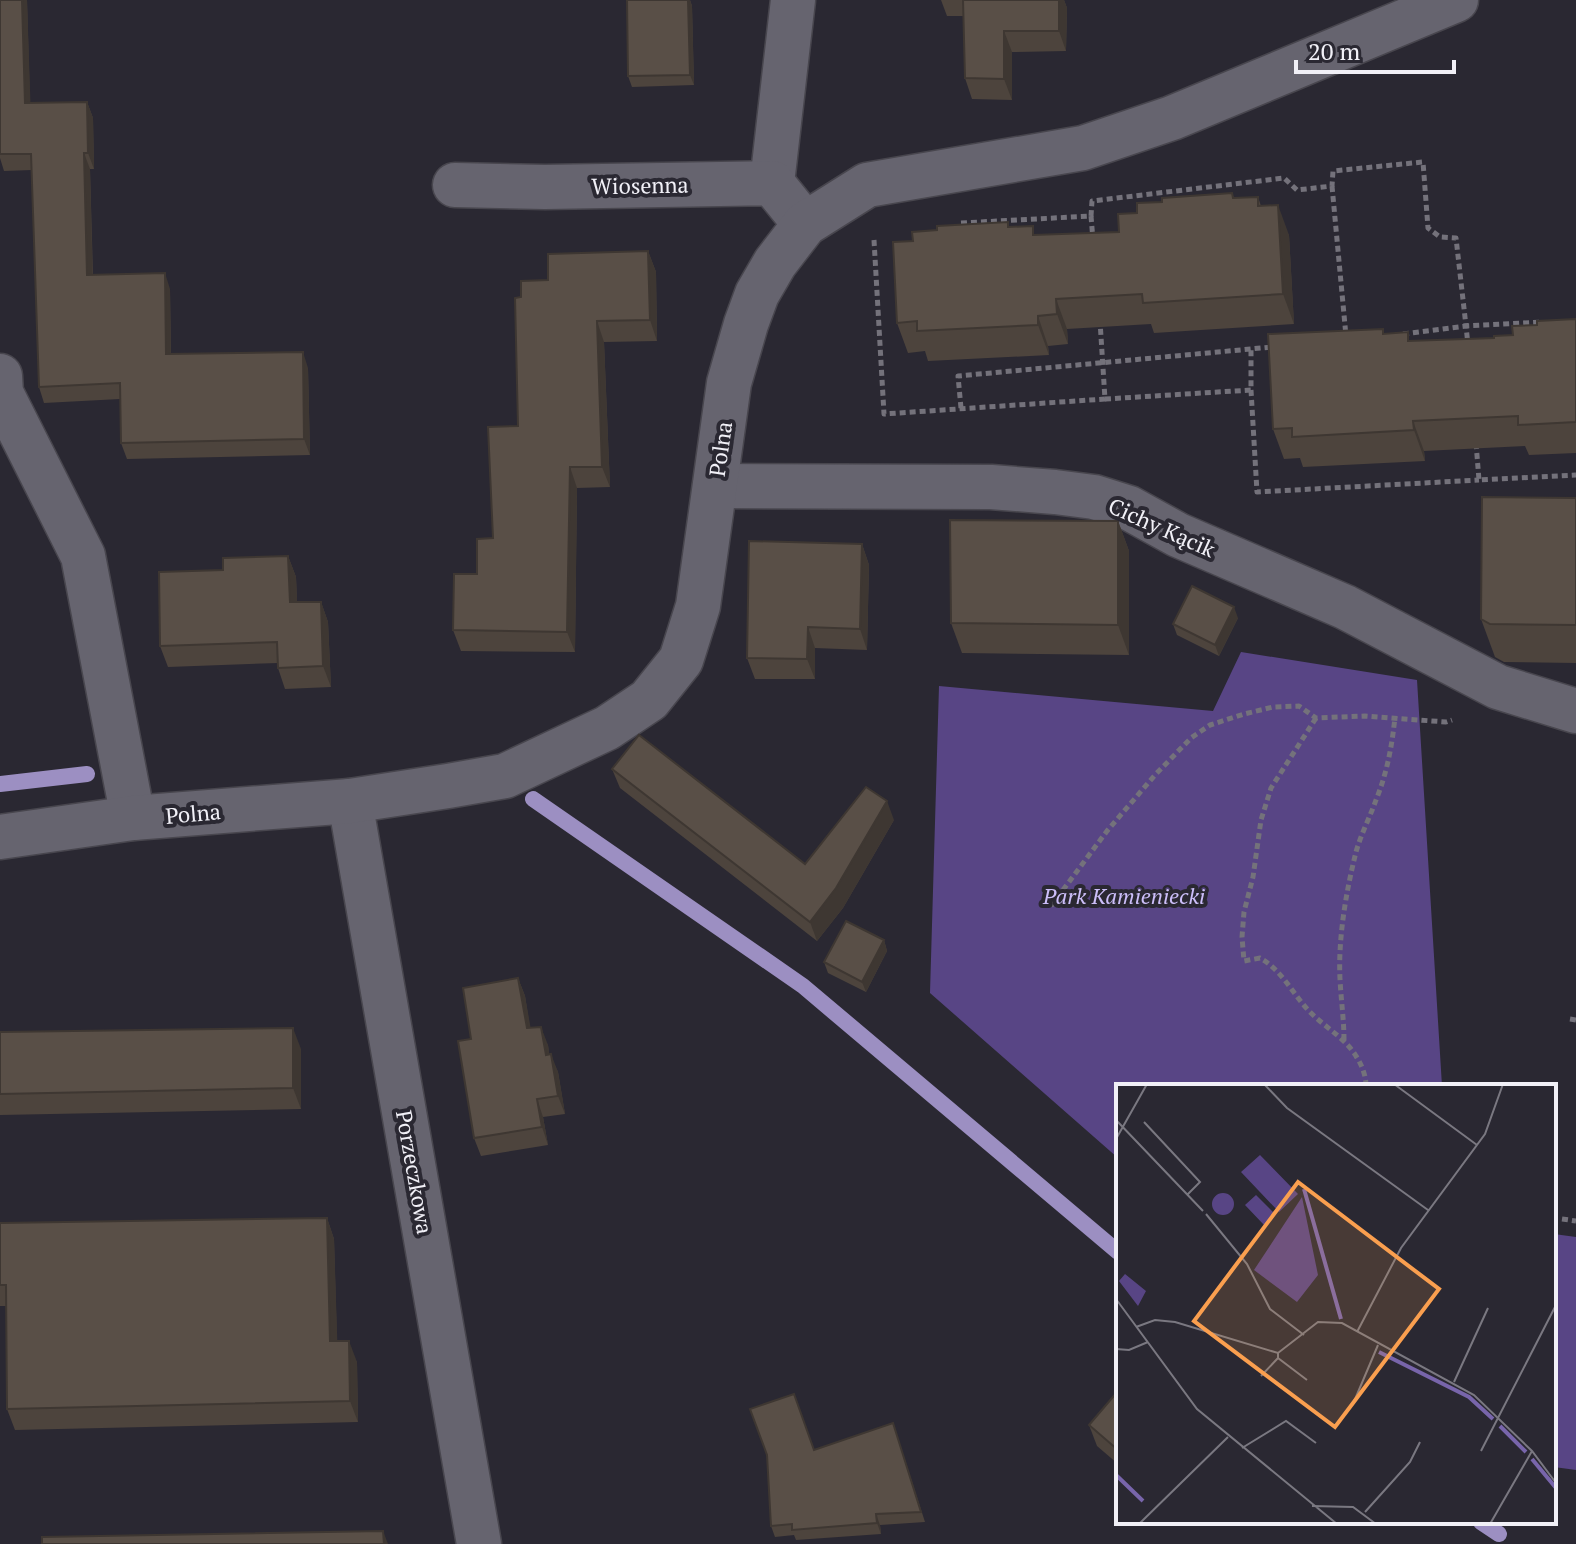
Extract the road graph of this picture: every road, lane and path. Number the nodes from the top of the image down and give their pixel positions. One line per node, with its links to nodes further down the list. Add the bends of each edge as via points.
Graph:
1 (793, 0): 3 (street)
2 (1456, 0): 8 (street, Polna, via 1172,118 1083,148 867,185)
3 (772, 183): 4 (street, Wiosenna); 8 (street)
4 (455, 185)
5 (1332, 186): 6 (path, via 1297,190 1284,178 1092,201); 12 (path, via 1333,171 1423,162 1428,228 1440,237 1456,238); 14 (path, via 1346,340)
6 (1091, 216): 7 (path); 9 (path)
7 (951, 223)
8 (805, 224): 22 (path, via 874,227 884,414); 26 (street, Polna, via 775,263 746,324 729,383)
9 (1094, 245)
10 (1099, 319): 18 (path)
11 (1545, 322): 12 (path)
12 (1466, 326): 13 (path); 17 (path)
13 (1395, 335)
14 (1353, 340)
15 (1283, 346): 16 (path)
16 (1251, 349): 18 (path); 20 (path)
17 (1469, 357)
18 (1103, 363): 21 (path); 22 (path, via 958,376)
19 (0, 376): 32 (street, via 1,393 83,556)
20 (1251, 390): 21 (path); 25 (path, via 1257,492)
21 (1105, 399): 22 (path)
22 (961, 408)
23 (1475, 434): 25 (path)
24 (1576, 475): 25 (path)
25 (1479, 480)
26 (715, 486): 27 (street, Cichy Kącik, via 991,487 1094,497 1345,607 1498,687); 31 (street, Polna, via 698,606 681,660 649,700 607,728 505,776)
27 (1576, 711)
28 (1395, 717): 29 (path); 30 (path); 35 (path, via 1392,751 1357,850 1346,906 1340,978)
29 (1316, 718): 34 (path, via 1299,706 1273,707 1210,725 1191,738 1107,831); 35 (path, via 1271,788 1261,820 1244,912 1244,961 1260,958 1269,963 1309,1011)
30 (1420, 720)
31 (350, 801): 32 (street, Polna); 39 (street, Porzeczkowa)
32 (133, 818): 33 (street, Polna)
33 (0, 837)
34 (1051, 906)
35 (1344, 1041): 36 (path, via 1357,1057)
36 (1366, 1084)
37 (1562, 1219): 38 (path)
38 (1576, 1221)
39 (479, 1544)

